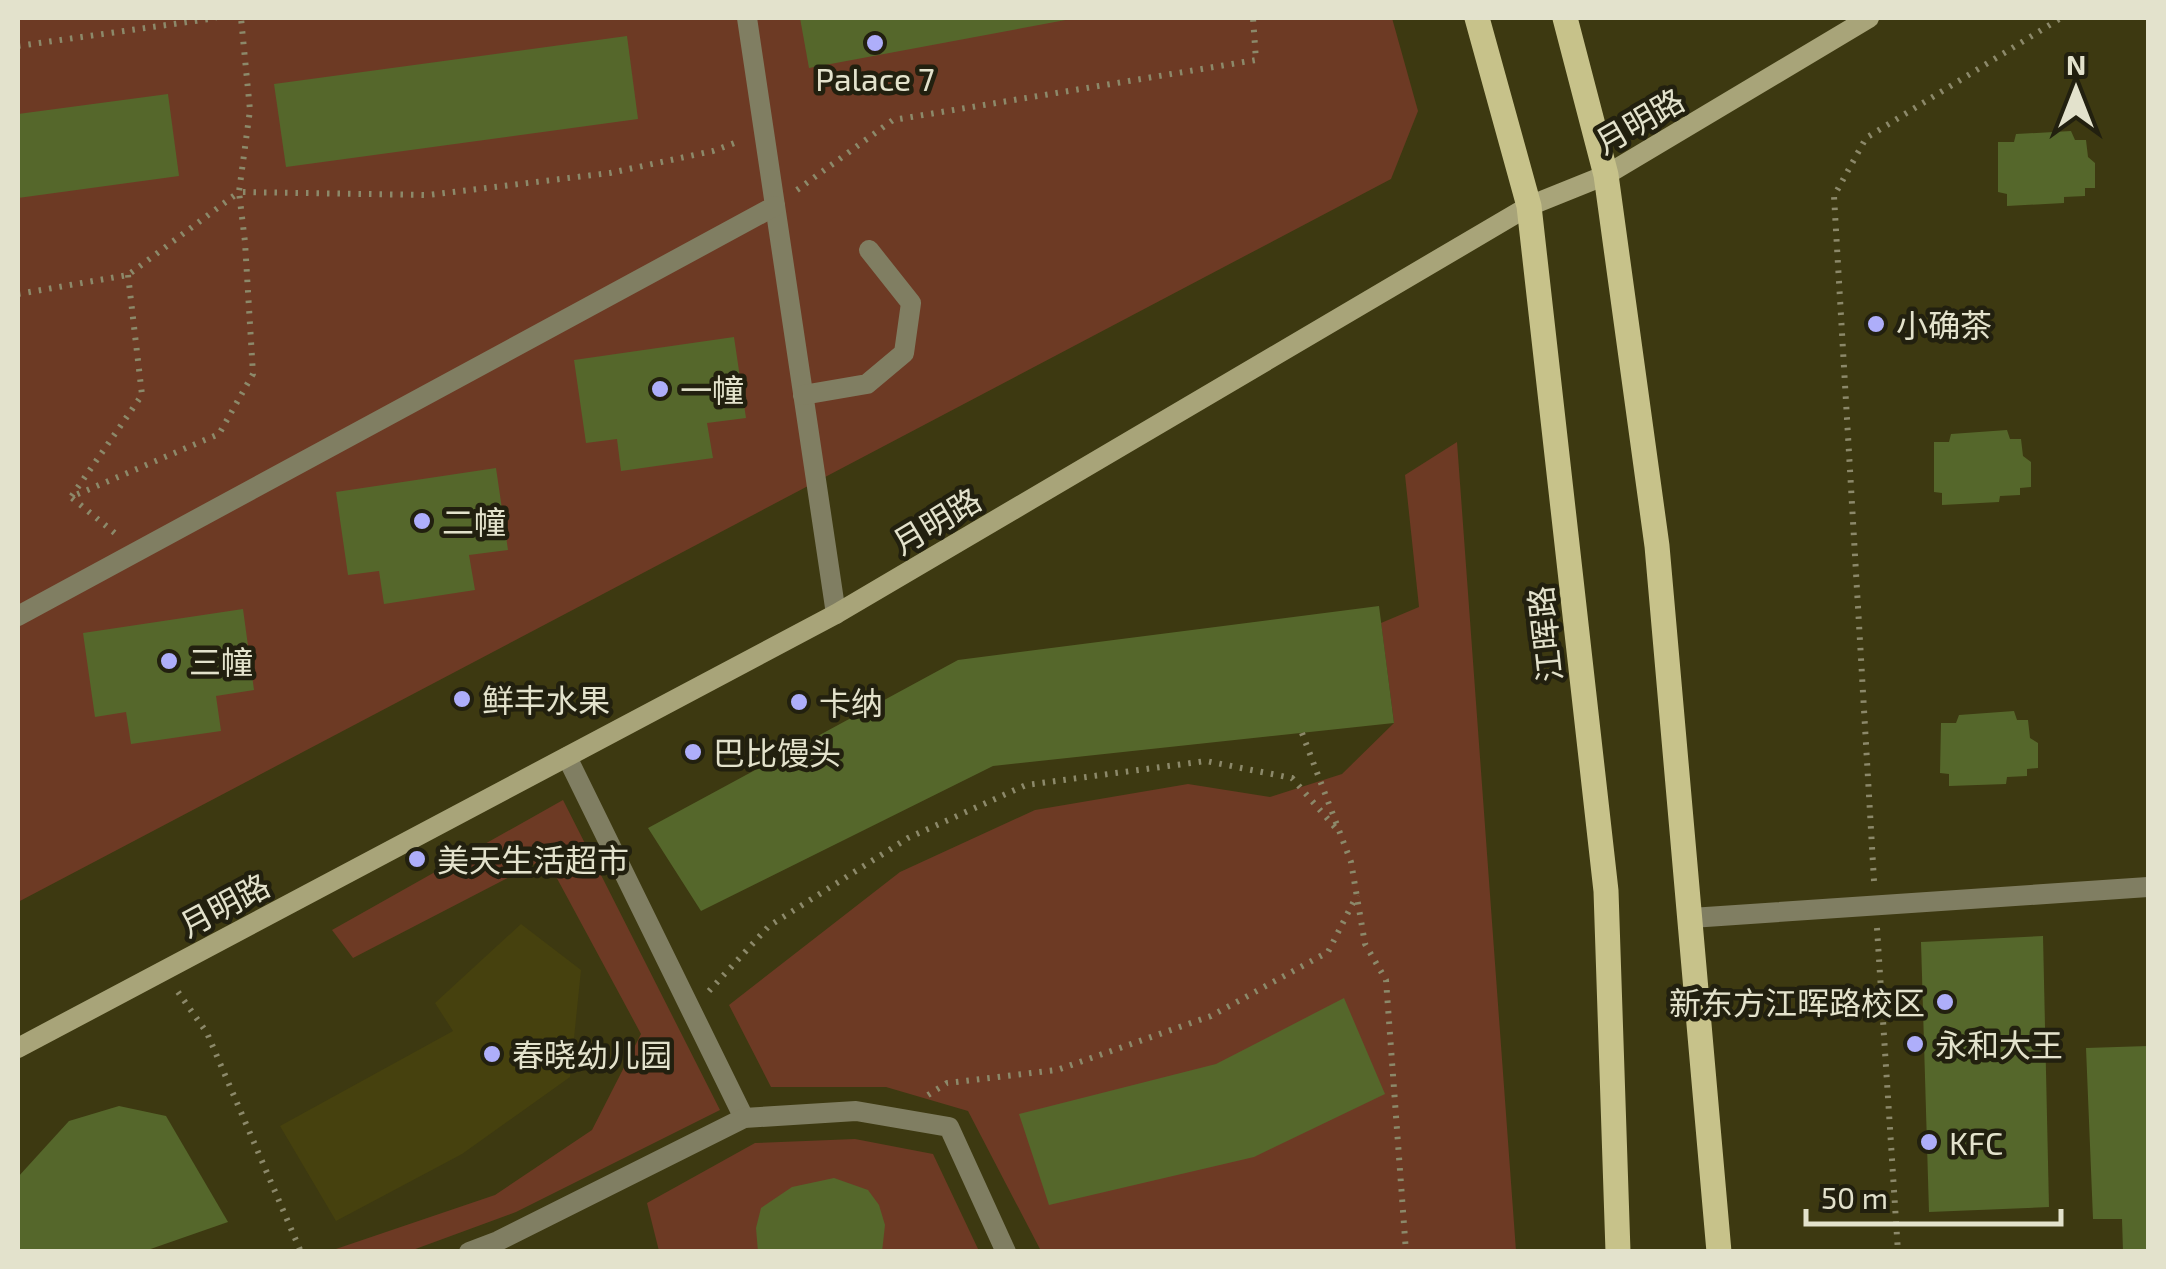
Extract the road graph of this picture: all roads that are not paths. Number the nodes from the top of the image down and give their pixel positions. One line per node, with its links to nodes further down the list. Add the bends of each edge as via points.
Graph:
1 (747, 18): 6 (street)
2 (1477, 18): 7 (main road, 江晖路)
3 (1565, 18): 5 (main road)
4 (1869, 18): 5 (street, 月明路)
5 (1606, 175): 7 (street, 月明路); 14 (main road, via 1657,546)
6 (775, 206): 9 (street); 11 (street)
7 (1529, 206): 10 (street, 月明路); 19 (main road, 江晖路, via 1606,892)
8 (869, 250): 9 (street, via 912,302 904,352 866,384)
9 (804, 394): 10 (street)
10 (836, 614): 12 (street, 月明路)
11 (18, 616)
12 (567, 757): 15 (street, 月明路); 16 (street)
13 (2148, 887): 14 (street)
14 (1691, 918): 20 (main road)
15 (18, 1048)
16 (744, 1118): 17 (street); 18 (street, via 856,1111 949,1126)
17 (469, 1252)
18 (1006, 1252)
19 (1618, 1252)
20 (1719, 1252)

